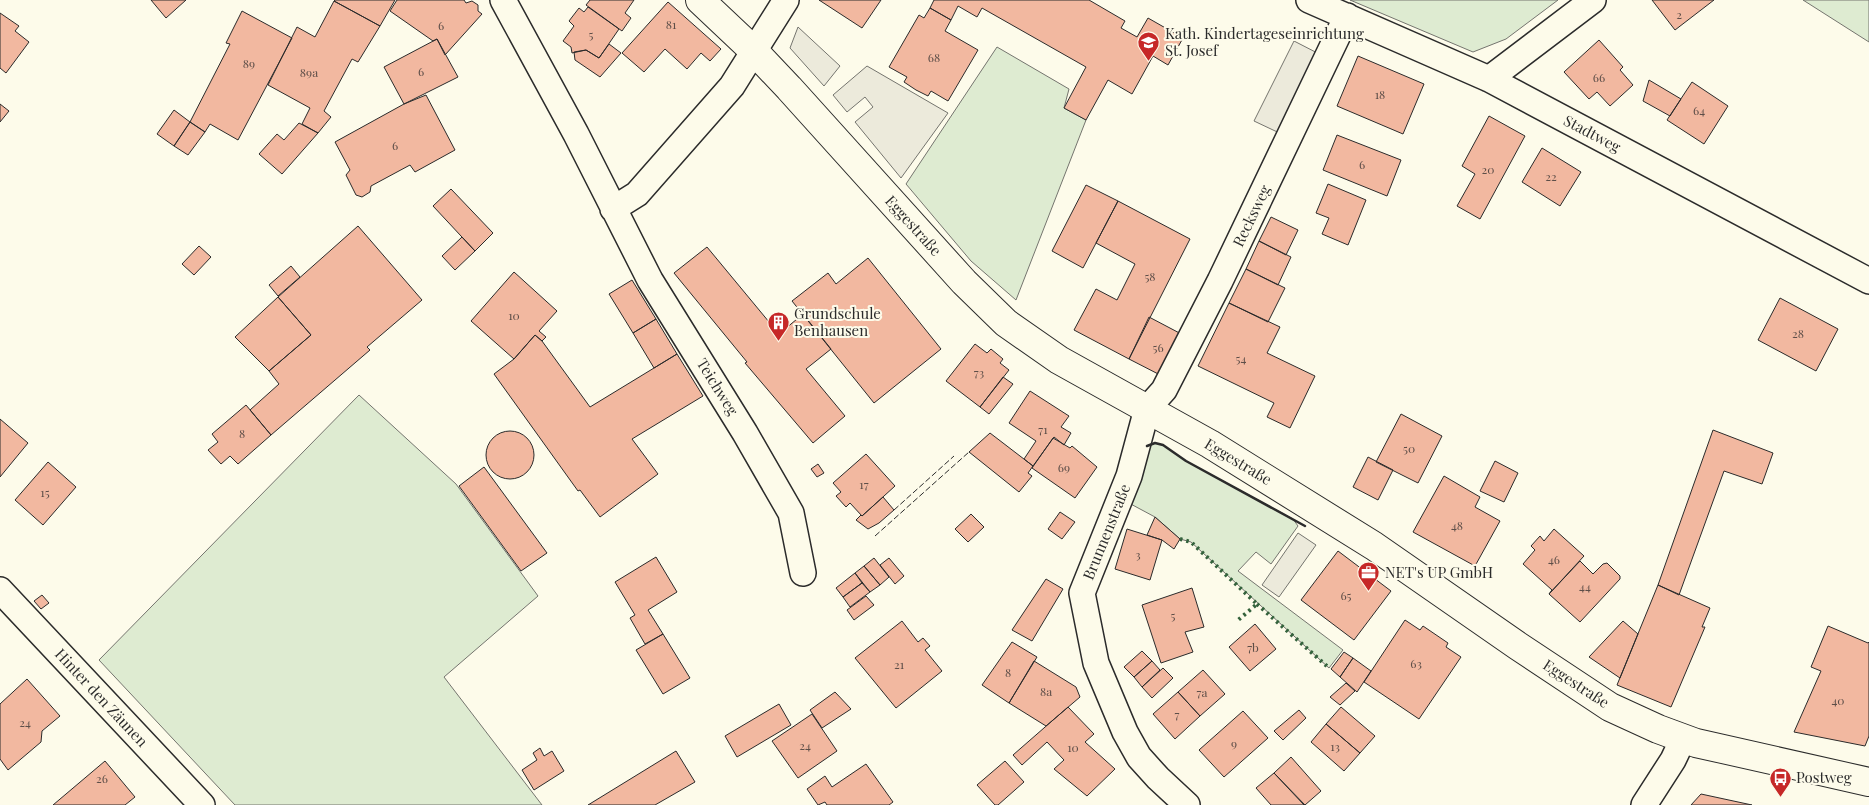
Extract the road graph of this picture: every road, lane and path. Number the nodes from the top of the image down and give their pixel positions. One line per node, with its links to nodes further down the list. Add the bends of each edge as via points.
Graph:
1 (503, 0): 9 (street, Teichweg)
2 (700, 0): 7 (main road, Eggestraße)
3 (786, 0): 7 (street)
4 (1310, 0): 6 (street, Stadtweg)
5 (1593, 0): 8 (street)
6 (1346, 16): 8 (street, Stadtweg); 11 (street, Recksweg, via 1220,280 1164,390)
7 (754, 50): 9 (street, via 732,86 637,194); 11 (main road, Eggestraße, via 964,282 1006,323 1058,360)
8 (1489, 79): 10 (street, Stadtweg)
9 (613, 209): 12 (street, Teichweg, via 650,280 791,513)
10 (1869, 281)
11 (1147, 409): 14 (main road, Eggestraße, via 1210,444 1374,546 1610,706); 17 (street, Brunnenstraße, via 1129,476 1082,593 1096,663 1125,732 1140,757)
12 (803, 573)
13 (0, 590): 16 (street, Hinter den Zäunen)
14 (1683, 739): 15 (main road, Eggestraße); 18 (street)
15 (1869, 782)
16 (202, 805)
17 (1187, 805)
18 (1644, 805)

